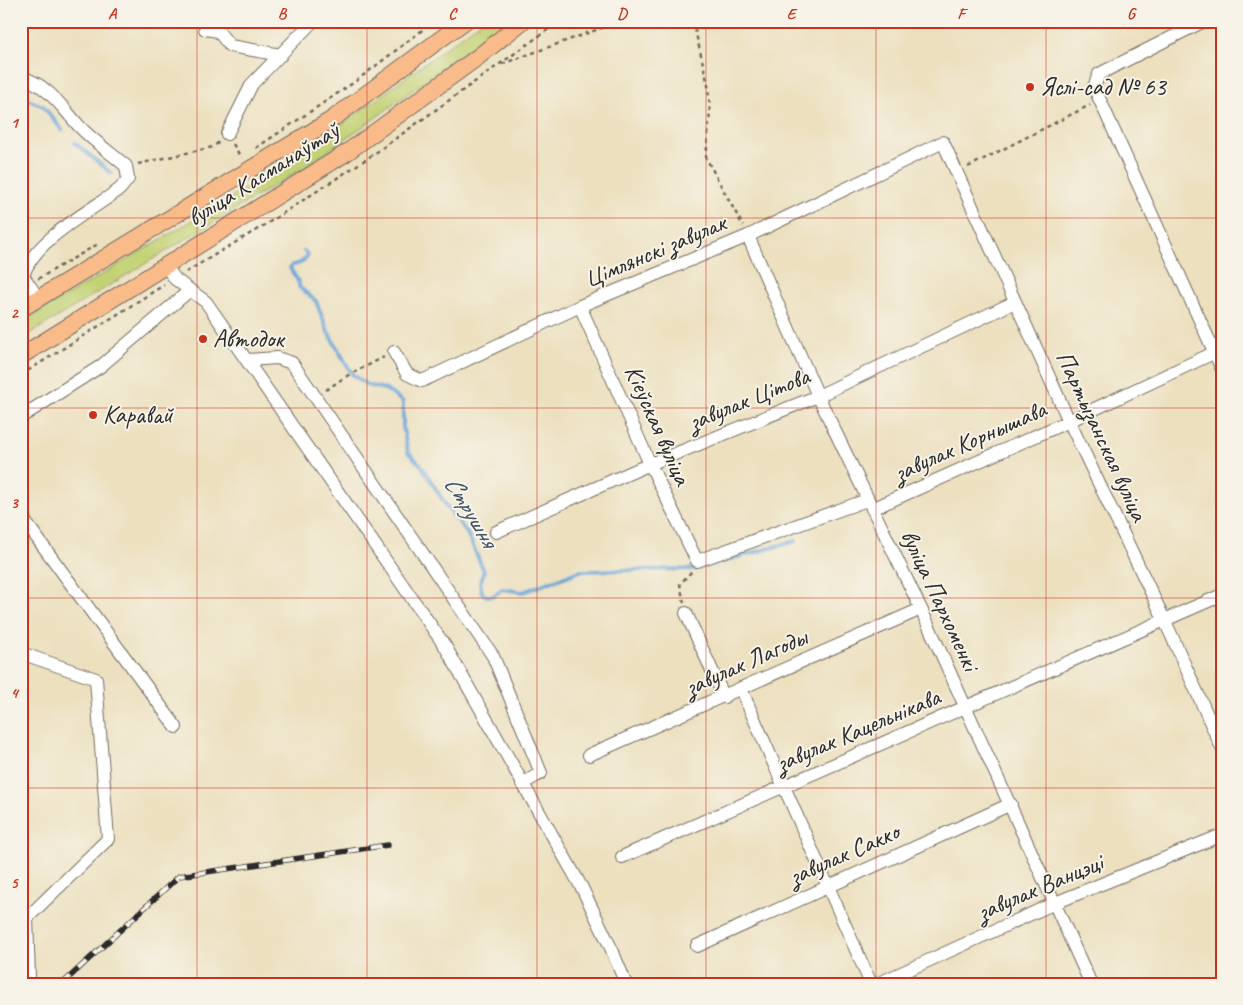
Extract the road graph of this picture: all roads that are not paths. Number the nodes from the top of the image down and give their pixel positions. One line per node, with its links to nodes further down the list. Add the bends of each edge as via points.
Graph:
1 (313, 21): 6 (street)
2 (465, 21): 13 (main road, вуліца Касманаўтаў, via 331,120)
3 (523, 21): 11 (main road, вуліца Касманаўтаў, via 346,153)
4 (1204, 21): 17 (street, via 1099,74 1094,87)
5 (204, 29): 6 (street, via 218,31 230,46)
6 (281, 55): 8 (street, via 252,84)
7 (21, 77): 13 (street, via 46,88 80,127 126,166 128,179 120,189 51,238 27,262 23,276)
8 (227, 134)
9 (943, 142): 10 (street, Цімлянскі завулак); 14 (street, Партызанская вуліца)
10 (748, 236): 15 (street, Цімлянскі завулак); 22 (street, вуліца Пархоменкі)
11 (165, 265): 12 (street); 19 (main road, вуліца Касманаўтаў)
12 (189, 291): 20 (street, via 206,302); 23 (street, via 101,366)
13 (38, 298): 16 (main road, вуліца Касманаўтаў)
14 (1015, 302): 22 (street, завулак Цітова); 24 (street, Партызанская вуліца)
15 (580, 306): 18 (street, Цімлянскі завулак, via 422,381 407,374); 25 (street, Кіеўская вуліца)
16 (21, 309)
17 (1218, 350): 21 (street); 24 (street, завулак Корнышава)
18 (394, 352)
19 (21, 356)
20 (247, 360): 41 (street, via 445,646); 41 (street, via 277,358 292,363 493,656 541,773)
21 (1222, 370)
22 (818, 396): 25 (street, завулак Цітова); 26 (street, вуліца Пархоменкі)
23 (21, 418)
24 (1069, 421): 26 (street, завулак Корнышава); 33 (street, Партызанская вуліца)
25 (650, 464): 28 (street, завулак Цітова); 29 (street, Кіеўская вуліца)
26 (869, 505): 29 (street, завулак Корнышава); 31 (street, вуліца Пархоменкі)
27 (21, 516): 38 (street)
28 (496, 532)
29 (697, 561)
30 (1222, 595): 33 (street, завулак Кацельнікава)
31 (921, 609): 35 (street, завулак Лагоды); 37 (street, вуліца Пархоменкі)
32 (686, 613): 36 (street)
33 (1166, 620): 37 (street, завулак Кацельнікава); 39 (street, Партызанская вуліца)
34 (21, 653): 49 (street, via 96,679 108,839 27,918 30,978)
35 (741, 689): 36 (street, завулак Лагоды); 42 (street)
36 (724, 697): 40 (street, завулак Лагоды)
37 (965, 708): 42 (street, завулак Кацельнікава); 43 (street, вуліца Пархоменкі)
38 (176, 727)
39 (1222, 748)
40 (589, 756)
41 (522, 784): 50 (street, via 582,888)
42 (785, 786): 45 (street, завулак Кацельнікава); 46 (street)
43 (1010, 804): 46 (street, завулак Сакко); 47 (street, вуліца Пархоменкі)
44 (1222, 836): 47 (street, завулак Ванцэці)
45 (622, 857)
46 (829, 885): 48 (street, завулак Сакко); 51 (street)
47 (1055, 903): 52 (street, завулак Ванцэці); 53 (street, вуліца Пархоменкі)
48 (697, 946)
49 (25, 984)
50 (626, 984)
51 (872, 984)
52 (878, 984)
53 (1091, 984)

